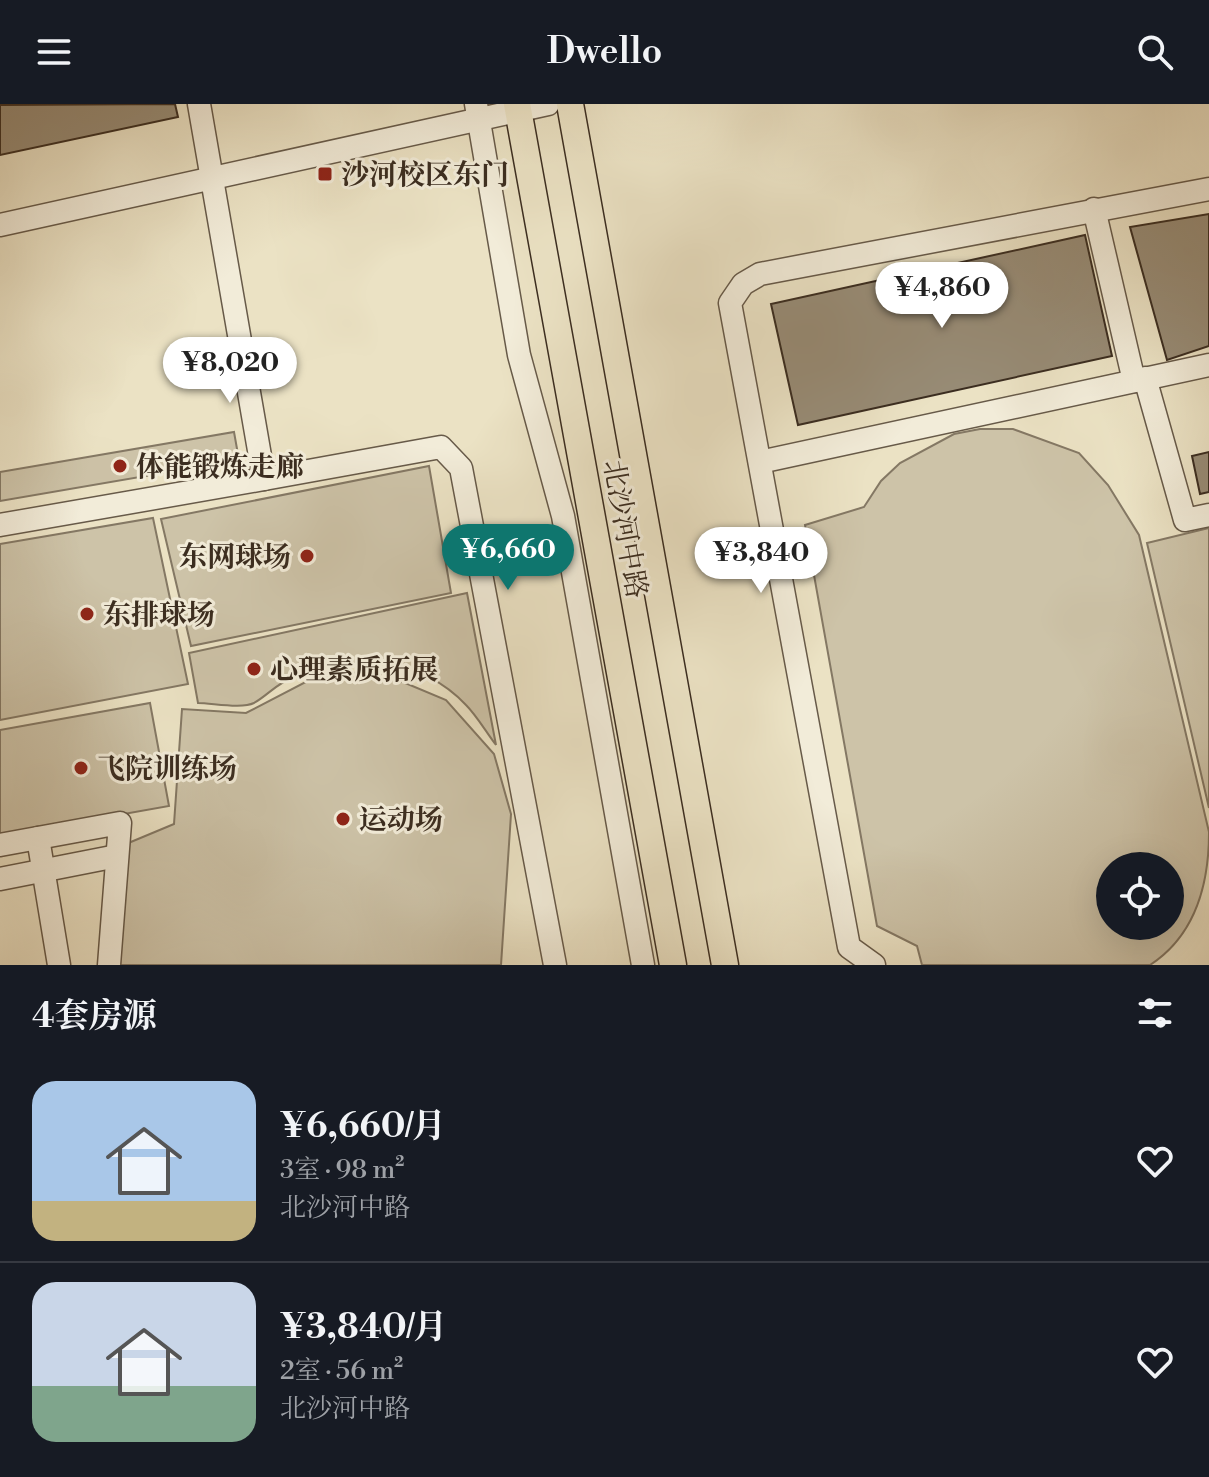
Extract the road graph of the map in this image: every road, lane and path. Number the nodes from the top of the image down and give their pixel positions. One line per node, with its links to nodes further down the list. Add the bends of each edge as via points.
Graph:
1 (199, 104): 6 (street)
2 (548, 104): 4 (street)
3 (570, 104): 26 (main road, 北沙河中路)
4 (518, 107): 5 (street); 25 (main road, 北沙河中路)
5 (477, 111): 6 (street); 24 (street, via 519,355 563,516)
6 (210, 178): 9 (street); 13 (street)
7 (1209, 189): 8 (street)
8 (1094, 209): 11 (street); 12 (street, via 760,274 743,284 730,303)
9 (0, 225)
10 (1209, 365): 11 (street)
11 (1139, 379): 12 (street); 14 (street, via 1185,520)
12 (760, 462): 27 (street, via 849,947)
13 (264, 479): 15 (street); 23 (street, via 441,447 461,468)
14 (1209, 515)
15 (0, 525)
16 (38, 838): 17 (street); 18 (street, via 120,823); 19 (street)
17 (0, 845)
18 (117, 856): 19 (street); 22 (street)
19 (43, 871): 20 (street); 21 (street)
20 (0, 879)
21 (59, 965)
22 (109, 965)
23 (555, 965)
24 (643, 965)
25 (673, 965)
26 (725, 965)
27 (874, 965)

